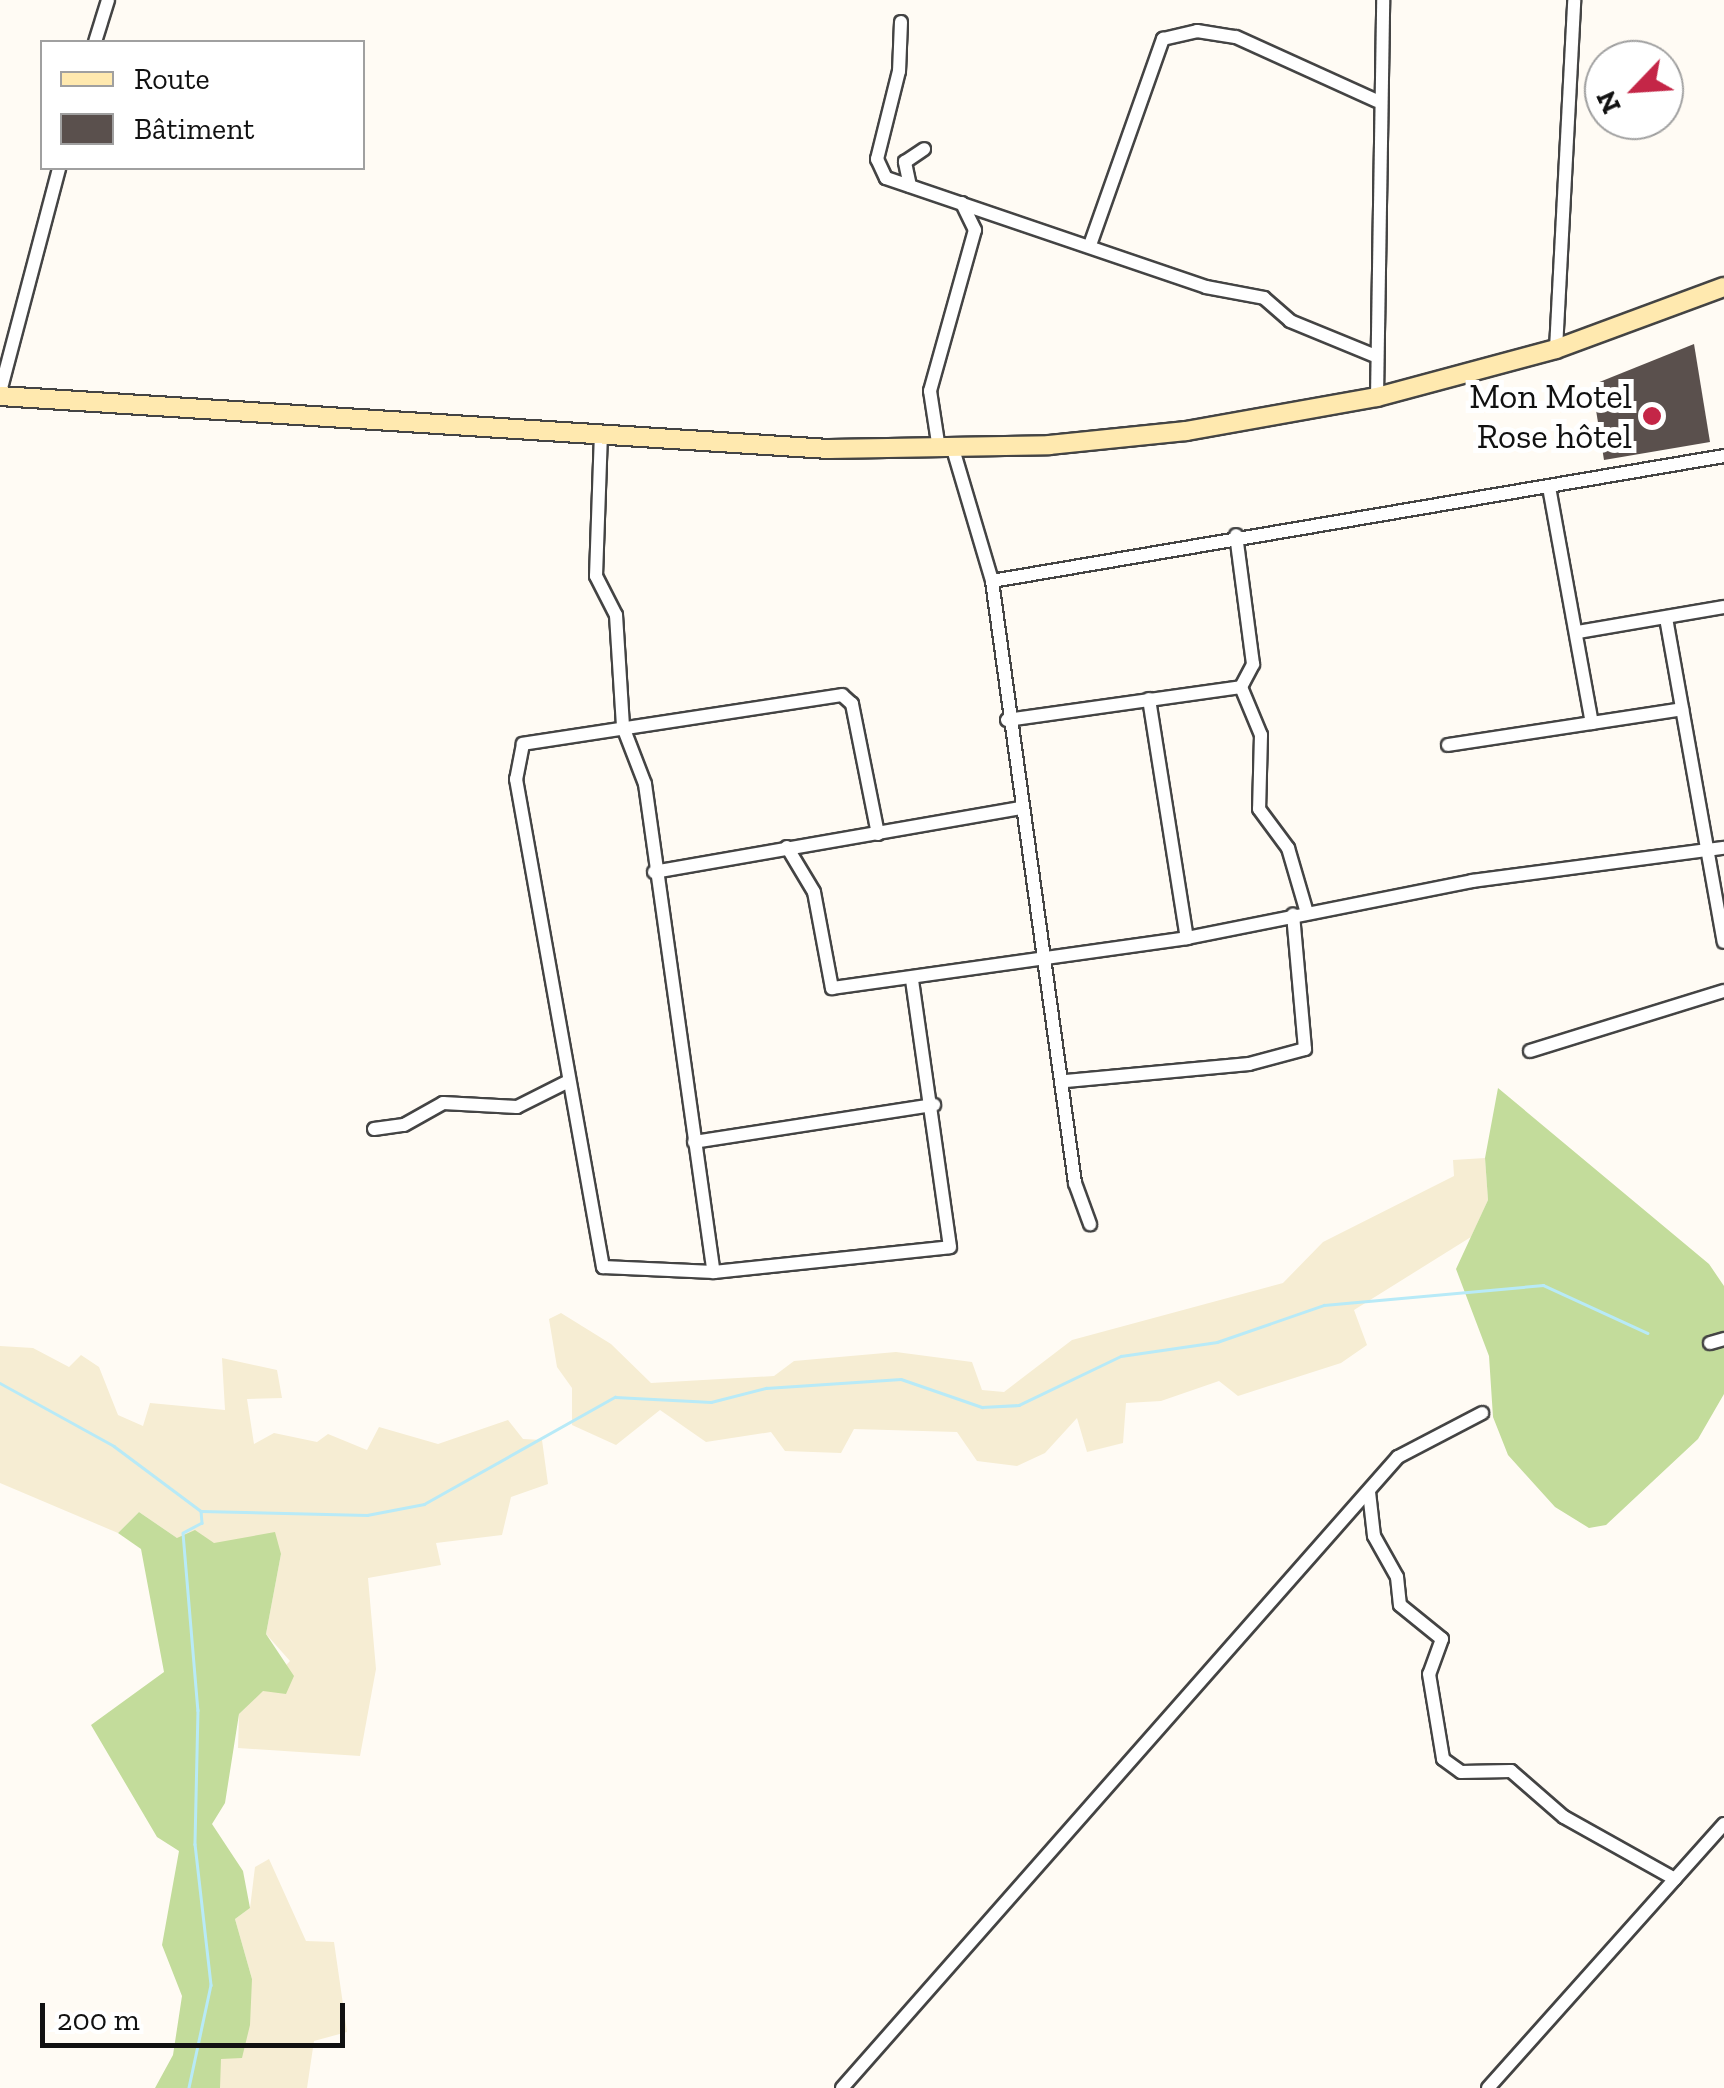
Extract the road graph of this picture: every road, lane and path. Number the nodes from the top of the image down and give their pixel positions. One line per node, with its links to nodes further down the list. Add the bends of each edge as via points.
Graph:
1 (108, 0): 5 (street)
2 (1382, 0): 6 (street)
3 (1574, 0): 15 (street)
4 (901, 22): 9 (street, via 899,72 877,159 886,178)
5 (97, 40)
6 (1376, 101): 13 (street, via 1236,36 1198,31 1163,39); 16 (street)
7 (924, 149): 9 (street, via 905,162)
8 (58, 170): 17 (street)
9 (910, 186): 10 (street)
10 (959, 200): 11 (street); 12 (street)
11 (1006, 217): 12 (street); 13 (street)
12 (975, 230): 20 (street, via 930,391)
13 (1090, 245): 16 (street, via 1206,287 1264,298 1290,321)
14 (1724, 287): 15 (main road)
15 (1556, 349): 18 (main road)
16 (1372, 355): 18 (street)
17 (0, 394): 19 (main road)
18 (1377, 397): 20 (main road, via 1186,431)
19 (601, 433): 20 (main road); 33 (street, via 593,544 596,576 616,615)
20 (946, 449): 24 (street)
21 (1724, 456): 22 (street)
22 (1550, 487): 23 (street); 27 (street)
23 (1236, 535): 24 (street); 28 (street, via 1253,664)
24 (992, 581): 31 (street)
25 (1724, 607): 26 (street)
26 (1666, 618): 27 (street); 30 (street)
27 (1578, 632): 32 (street)
28 (1241, 687): 29 (street); 41 (street, via 1261,736 1260,809 1288,848)
29 (1148, 699): 31 (street); 42 (street)
30 (1682, 709): 32 (street); 39 (street)
31 (1007, 720): 35 (street)
32 (1592, 723): 34 (street)
33 (623, 727): 36 (street, via 842,695 852,704); 40 (street, via 645,784); 49 (street, via 523,744 515,758)
34 (1448, 744)
35 (1020, 808): 36 (street); 44 (street)
36 (878, 834): 37 (street)
37 (787, 847): 40 (street); 45 (street, via 814,892 832,988)
38 (1724, 848): 39 (street)
39 (1708, 850): 41 (street); 43 (street)
40 (654, 872): 52 (street)
41 (1300, 914): 42 (street); 48 (street, via 1305,1048 1249,1064)
42 (1187, 938): 44 (street)
43 (1724, 942)
44 (1043, 954): 45 (street); 48 (street)
45 (912, 979): 50 (street)
46 (1724, 992): 47 (street)
47 (1530, 1051)
48 (1066, 1081): 53 (street, via 1074,1183)
49 (567, 1082): 51 (street, via 516,1108 443,1103 404,1125); 54 (street, via 603,1268)
50 (934, 1105): 52 (street); 54 (street, via 950,1247)
51 (374, 1129)
52 (694, 1142): 54 (street)
53 (1090, 1224)
54 (714, 1272)
55 (1482, 1413): 56 (street, via 1408,1448)
56 (1368, 1492): 58 (street, via 1374,1536 1397,1577 1400,1605 1442,1640 1429,1674 1444,1759 1461,1772 1511,1771 1564,1817); 59 (street)
57 (1724, 1824): 58 (street)
58 (1675, 1878): 60 (street)
59 (842, 2088)
60 (1488, 2088)

